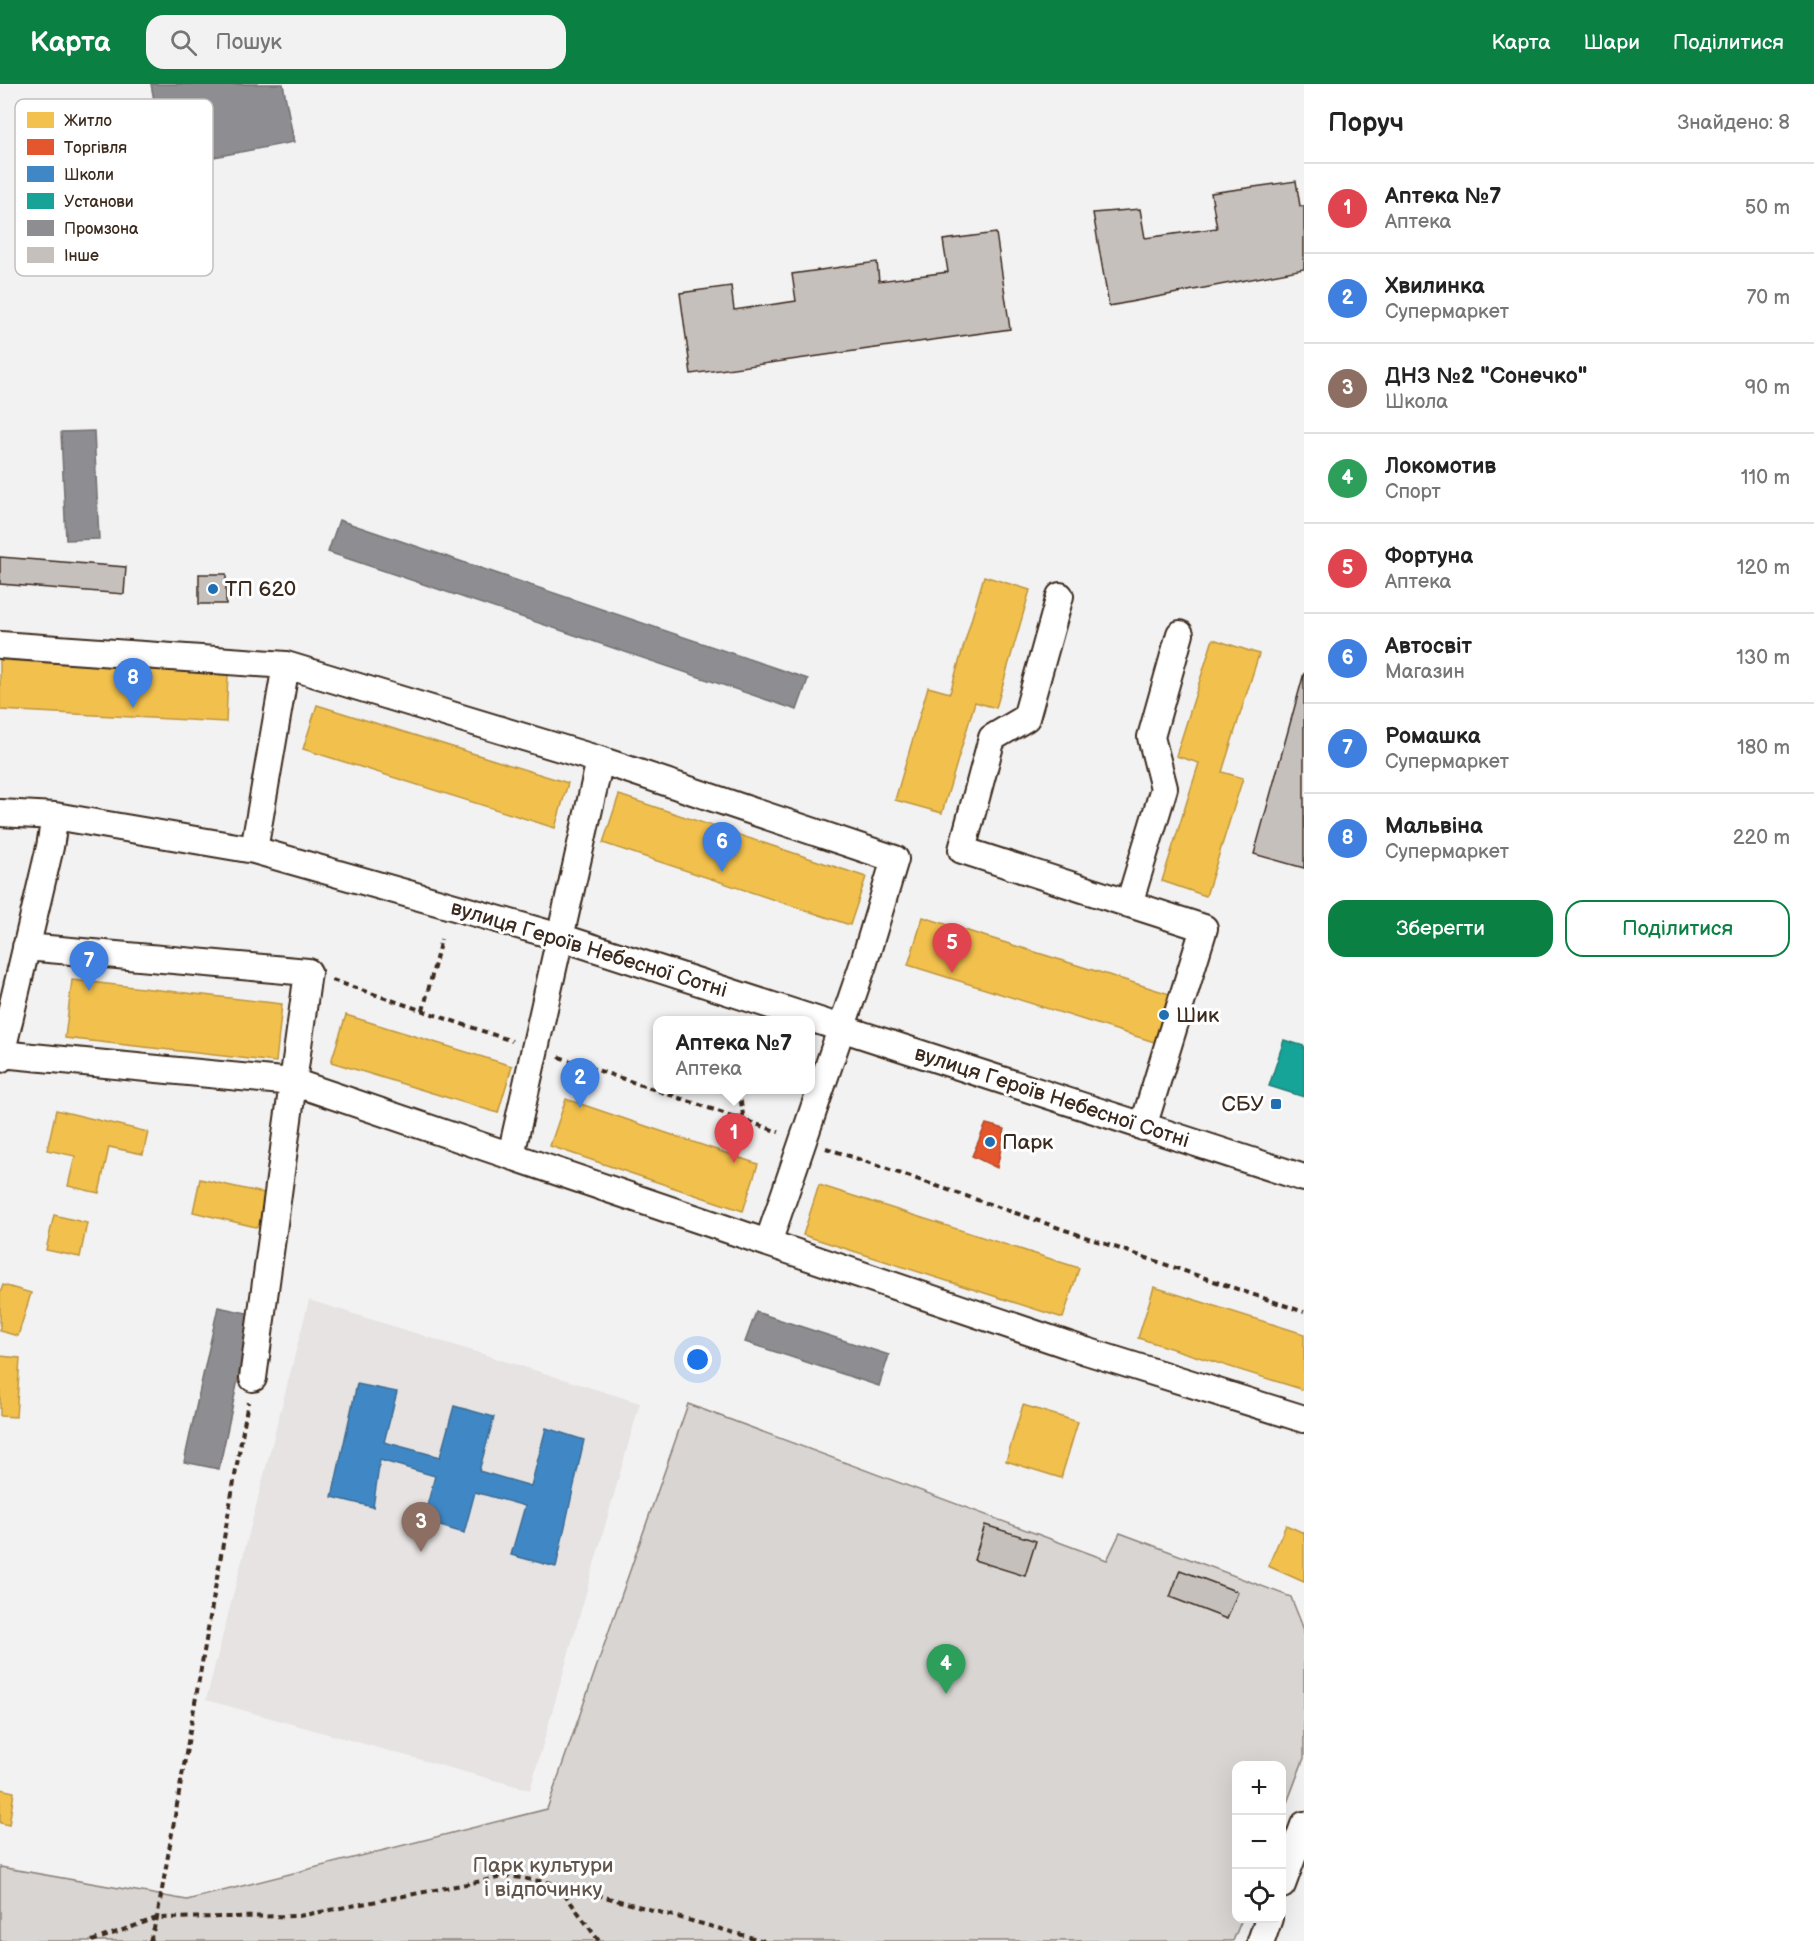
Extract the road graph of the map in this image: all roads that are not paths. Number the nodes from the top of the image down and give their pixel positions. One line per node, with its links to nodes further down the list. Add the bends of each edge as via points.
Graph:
1 (1060, 596): 9 (street, via 1026,718 992,738 962,850)
2 (1180, 634): 9 (street, via 1151,737 1164,788)
3 (0, 645): 4 (street)
4 (286, 665): 5 (street); 8 (street)
5 (600, 760): 10 (street); 14 (street, via 895,859)
6 (0, 813): 7 (street, вулиця Героїв Небесної Сотні)
7 (55, 816): 8 (street, вулиця Героїв Небесної Сотні); 11 (street)
8 (254, 850): 10 (street, вулиця Героїв Небесної Сотні)
9 (1129, 904): 17 (street, via 1204,928)
10 (560, 937): 12 (street, вулиця Героїв Небесної Сотні); 18 (street)
11 (26, 947): 15 (street); 16 (street, via 308,972)
12 (808, 1016)
13 (815, 1018): 14 (street, вулиця Героїв Небесної Сотні)
14 (842, 1027): 17 (street, вулиця Героїв Небесної Сотні); 20 (street)
15 (1, 1057): 16 (street)
16 (293, 1082): 18 (street); 21 (street)
17 (1143, 1127): 19 (street, вулиця Героїв Небесної Сотні)
18 (511, 1155): 20 (street)
19 (1304, 1178)
20 (768, 1243): 22 (street, via 1086,1351)
21 (253, 1378)
22 (1304, 1419)
23 (1304, 1825): 24 (street)
24 (1286, 1872)
25 (1267, 1923): 26 (street)
26 (1261, 1941)

